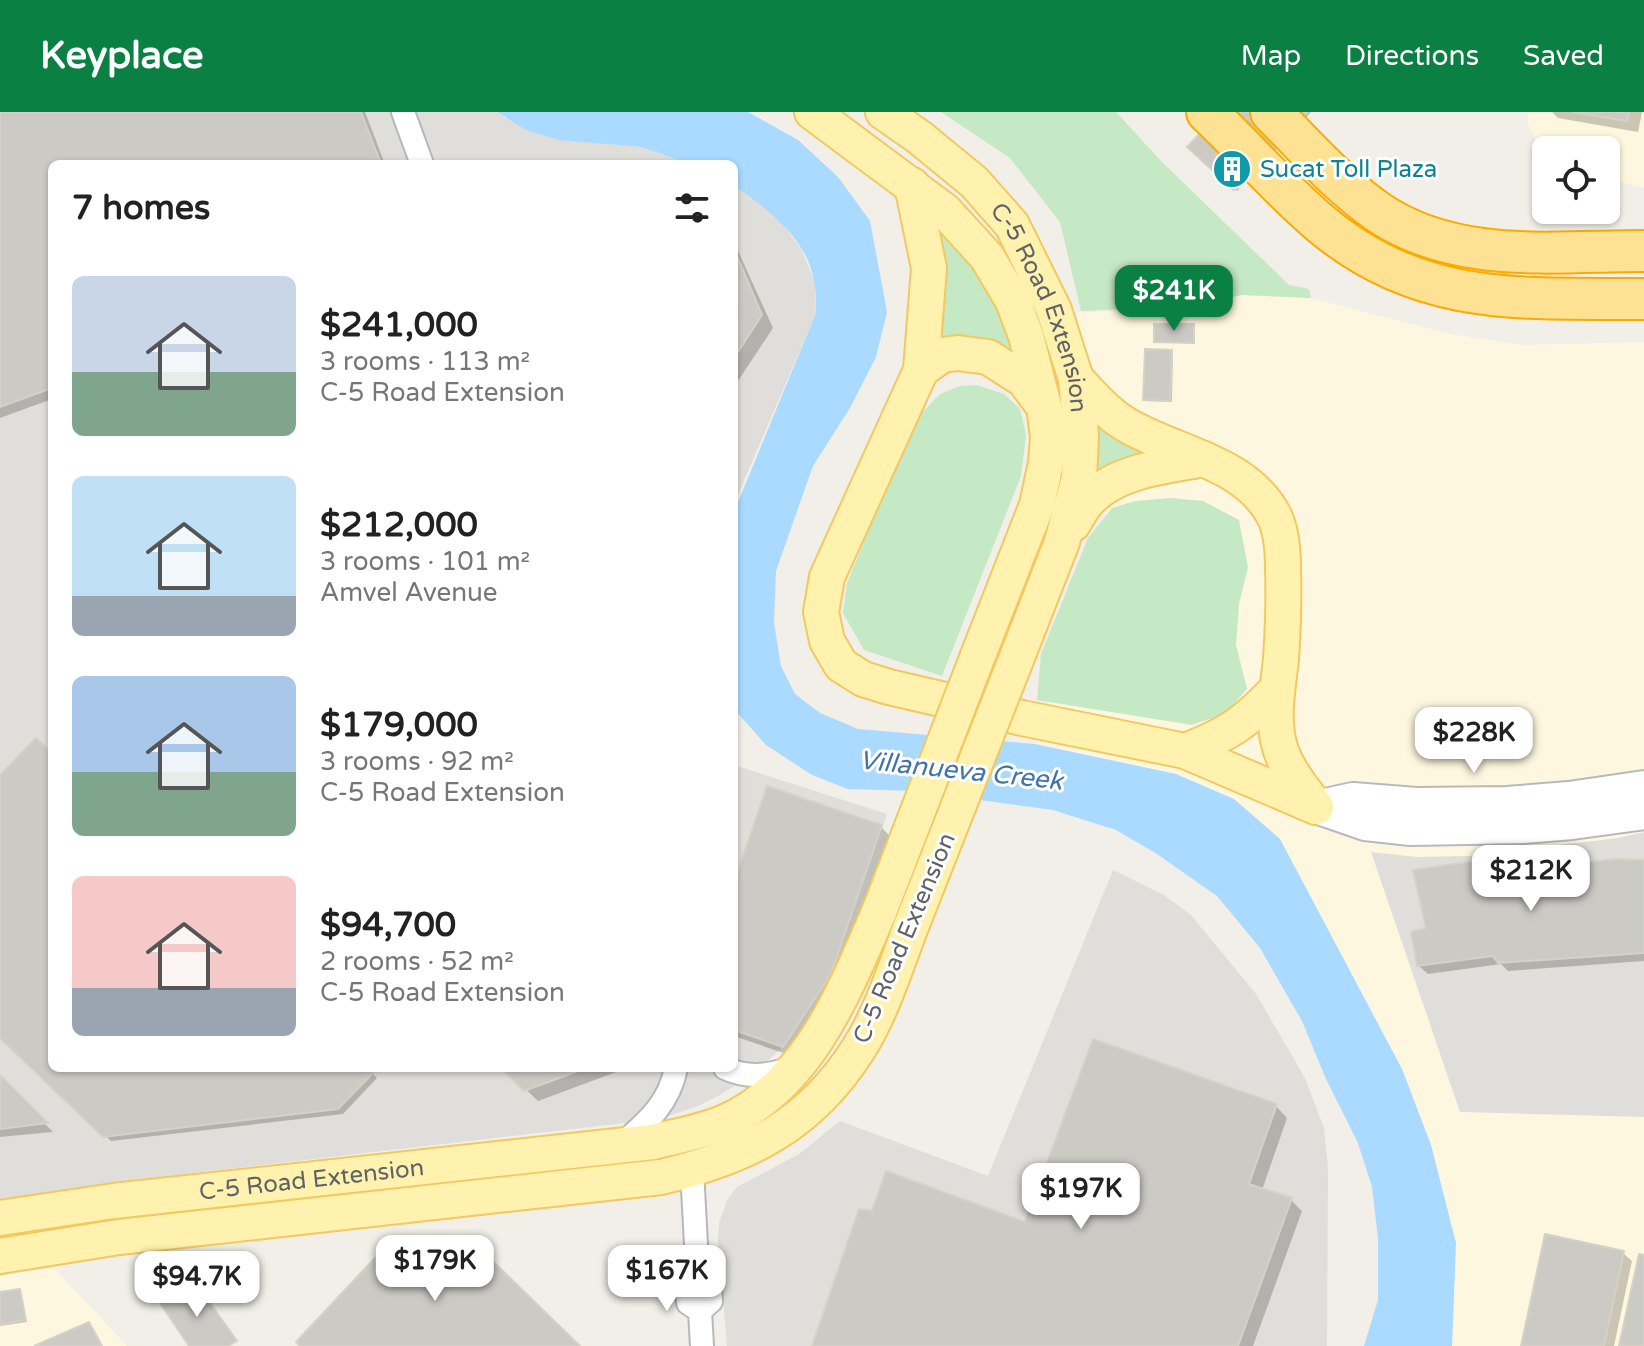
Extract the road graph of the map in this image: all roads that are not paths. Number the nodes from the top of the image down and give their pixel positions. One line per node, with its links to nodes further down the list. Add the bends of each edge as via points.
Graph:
1 (403, 112): 6 (street)
2 (812, 112): 7 (main road, C-5 Road Extension)
3 (883, 112): 11 (main road, C-5 Road Extension, via 974,182 1012,225 1054,310)
4 (1207, 112): 9 (highway, via 1322,225 1389,267 1447,288 1505,298)
5 (1271, 112): 8 (highway, via 1362,200 1430,238 1507,251)
6 (421, 160)
7 (912, 185): 10 (main road, via 929,268); 12 (main road, C-5 Road Extension, via 945,211 987,257 1013,301)
8 (1644, 251)
9 (1644, 299)
10 (921, 370): 12 (main road, via 942,355 988,357 1024,380); 16 (main road, via 823,588 822,627 833,653 851,673 889,687)
11 (1076, 379): 13 (main road, via 1123,423); 14 (main road, C-5 Road Extension, via 1079,478)
12 (1044, 406): 20 (main road, C-5 Road Extension, bridge, via 1048,437 1037,505 879,912 827,1026)
13 (1204, 459): 14 (main road, via 1139,473 1102,489 1089,499); 15 (main road, via 1254,489 1277,525 1284,576)
14 (1062, 542): 24 (main road, C-5 Road Extension, bridge, via 860,1047 805,1112 738,1155)
15 (1277, 689): 16 (main road, via 1249,719); 18 (main road, via 1282,753)
16 (1185, 751): 18 (main road)
17 (1644, 787): 18 (main road, via 1507,803 1353,799)
18 (1316, 807): 19 (main road, via 1365,824 1411,829 1523,827)
19 (1644, 813)
20 (792, 1069): 22 (street, via 761,1076); 23 (main road, C-5 Road Extension, via 725,1122)
21 (675, 1072): 23 (street, via 659,1109)
22 (736, 1072)
23 (621, 1145): 25 (main road, C-5 Road Extension)
24 (692, 1170): 27 (main road, C-5 Road Extension); 29 (street, via 697,1263 685,1272 688,1303 700,1311)
25 (114, 1201): 26 (main road, C-5 Road Extension); 27 (main road)
26 (0, 1218)
27 (119, 1237): 28 (main road, C-5 Road Extension)
28 (0, 1256)
29 (702, 1346)

